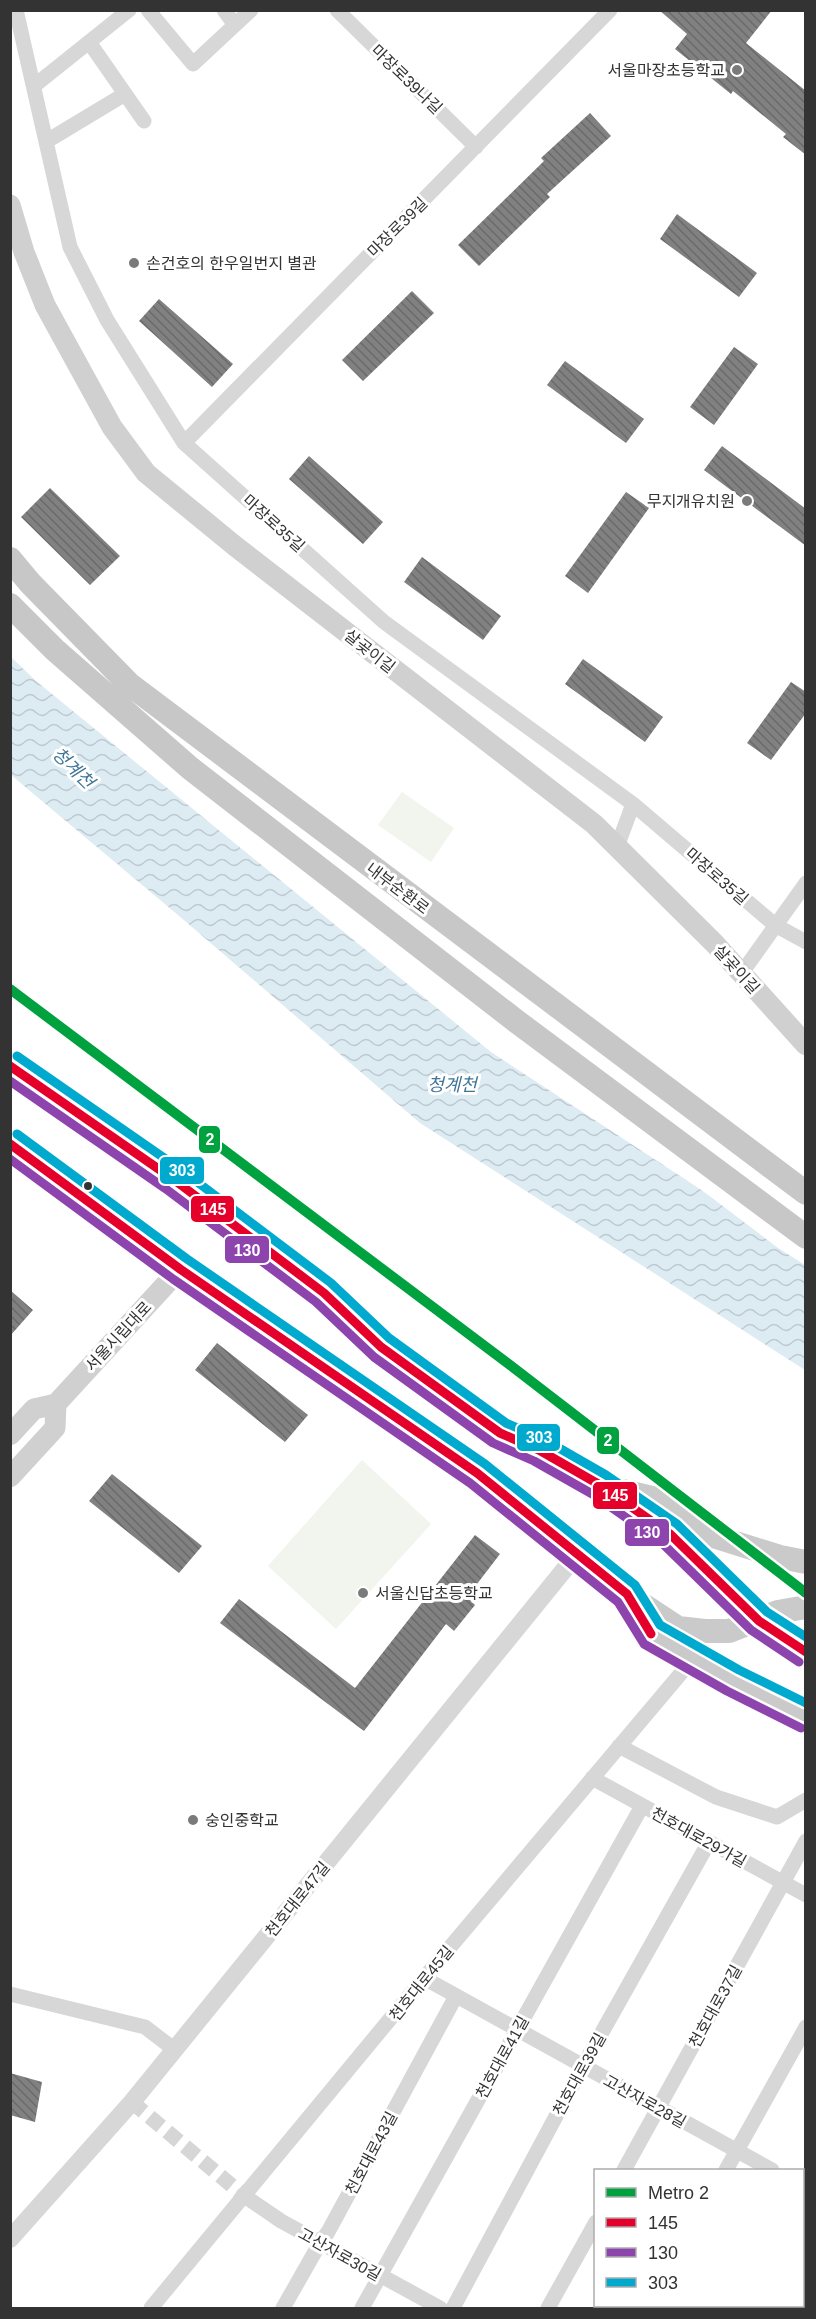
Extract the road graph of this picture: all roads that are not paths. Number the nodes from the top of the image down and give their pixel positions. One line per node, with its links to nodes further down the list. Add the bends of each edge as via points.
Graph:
1 (16, 10): 10 (street, 마장로35길)
2 (129, 10): 9 (street)
3 (148, 10): 8 (street, via 193,64)
4 (224, 10): 8 (street)
5 (251, 10): 8 (street)
6 (338, 10): 14 (street, 마장로39나길)
7 (610, 10): 14 (street, 마장로39길)
8 (235, 25)
9 (89, 42): 10 (street); 11 (street)
10 (34, 86): 13 (street, 마장로35길)
11 (125, 94): 12 (street); 13 (street)
12 (144, 121)
13 (47, 141): 16 (street, 마장로35길, via 70,247 107,320)
14 (476, 147): 16 (street, 마장로39길)
15 (10, 205): 20 (main road, 살곶이길, via 45,305 112,427 146,473 594,824)
16 (184, 443): 19 (street, 마장로35길, via 384,622)
17 (10, 559): 28 (highway, 내부순환로, via 129,684)
18 (10, 605): 29 (highway, 내부순환로, via 55,650 190,768 525,1028)
19 (633, 804): 20 (street); 22 (street, 마장로35길)
20 (617, 847): 24 (main road, 살곶이길)
21 (806, 883): 22 (street)
22 (775, 925): 23 (street, 마장로35길); 24 (street)
23 (806, 942)
24 (741, 974): 25 (main road, 살곶이길)
25 (806, 1045)
26 (10, 1066): 34 (main road, via 173,1179 324,1293 381,1347 500,1433)
27 (10, 1144): 30 (main road)
28 (806, 1193)
29 (806, 1237)
30 (180, 1269): 31 (main road, 서울시립대로); 35 (main road, via 477,1473)
31 (56, 1404): 32 (main road, 서울시립대로, via 34,1409); 33 (main road, via 55,1428)
32 (10, 1435)
33 (10, 1477)
34 (600, 1485): 36 (main road, via 669,1502 706,1533); 39 (main road, via 670,1534)
35 (577, 1554): 37 (main road); 56 (street, 천호대로47길)
36 (806, 1562)
37 (627, 1594): 39 (main road, via 678,1628 729,1631); 41 (main road, via 651,1634)
38 (806, 1607): 39 (main road, via 778,1612)
39 (759, 1621): 40 (main road)
40 (806, 1652)
41 (693, 1659): 42 (main road); 43 (street, 천호대로45길)
42 (806, 1717)
43 (619, 1746): 44 (street, 천호대로45길); 45 (street, via 717,1797 777,1817)
44 (592, 1778): 46 (street, 천호대로29가길); 51 (street, 천호대로45길)
45 (806, 1800)
46 (642, 1806): 48 (street, 천호대로29가길); 55 (street, 천호대로41길)
47 (806, 1841): 49 (street, 천호대로37길)
48 (709, 1842): 49 (street, 천호대로29가길); 57 (street, 천호대로39길)
49 (783, 1883): 50 (street, 천호대로29가길); 58 (street, 천호대로37길)
50 (806, 1895)
51 (424, 1978): 53 (street, 고산자로28길); 63 (street, 천호대로45길)
52 (10, 1994): 56 (street, via 145,2026)
53 (456, 1996): 55 (street, 고산자로28길); 66 (street, 천호대로43길)
54 (806, 2027): 59 (street)
55 (518, 2030): 57 (street, 고산자로28길); 67 (street, 천호대로41길)
56 (174, 2049): 65 (street, 천호대로47길)
57 (583, 2066): 58 (street, 고산자로28길); 72 (street, 천호대로39길)
58 (659, 2108): 59 (street, 고산자로28길); 60 (street, 천호대로37길)
59 (737, 2151): 61 (street); 62 (street, 고산자로28길)
60 (625, 2169)
61 (727, 2169)
62 (770, 2169)
63 (243, 2195): 66 (street, 고산자로30길, via 281,2222); 68 (street, 천호대로45길)
64 (594, 2226): 73 (street)
65 (10, 2239)
66 (320, 2242): 67 (street, 고산자로30길); 69 (street, 천호대로43길)
67 (379, 2275): 70 (street, 천호대로41길); 71 (street, 고산자로30길)
68 (151, 2308)
69 (283, 2308)
70 (362, 2308)
71 (440, 2308)
72 (453, 2308)
73 (548, 2308)

